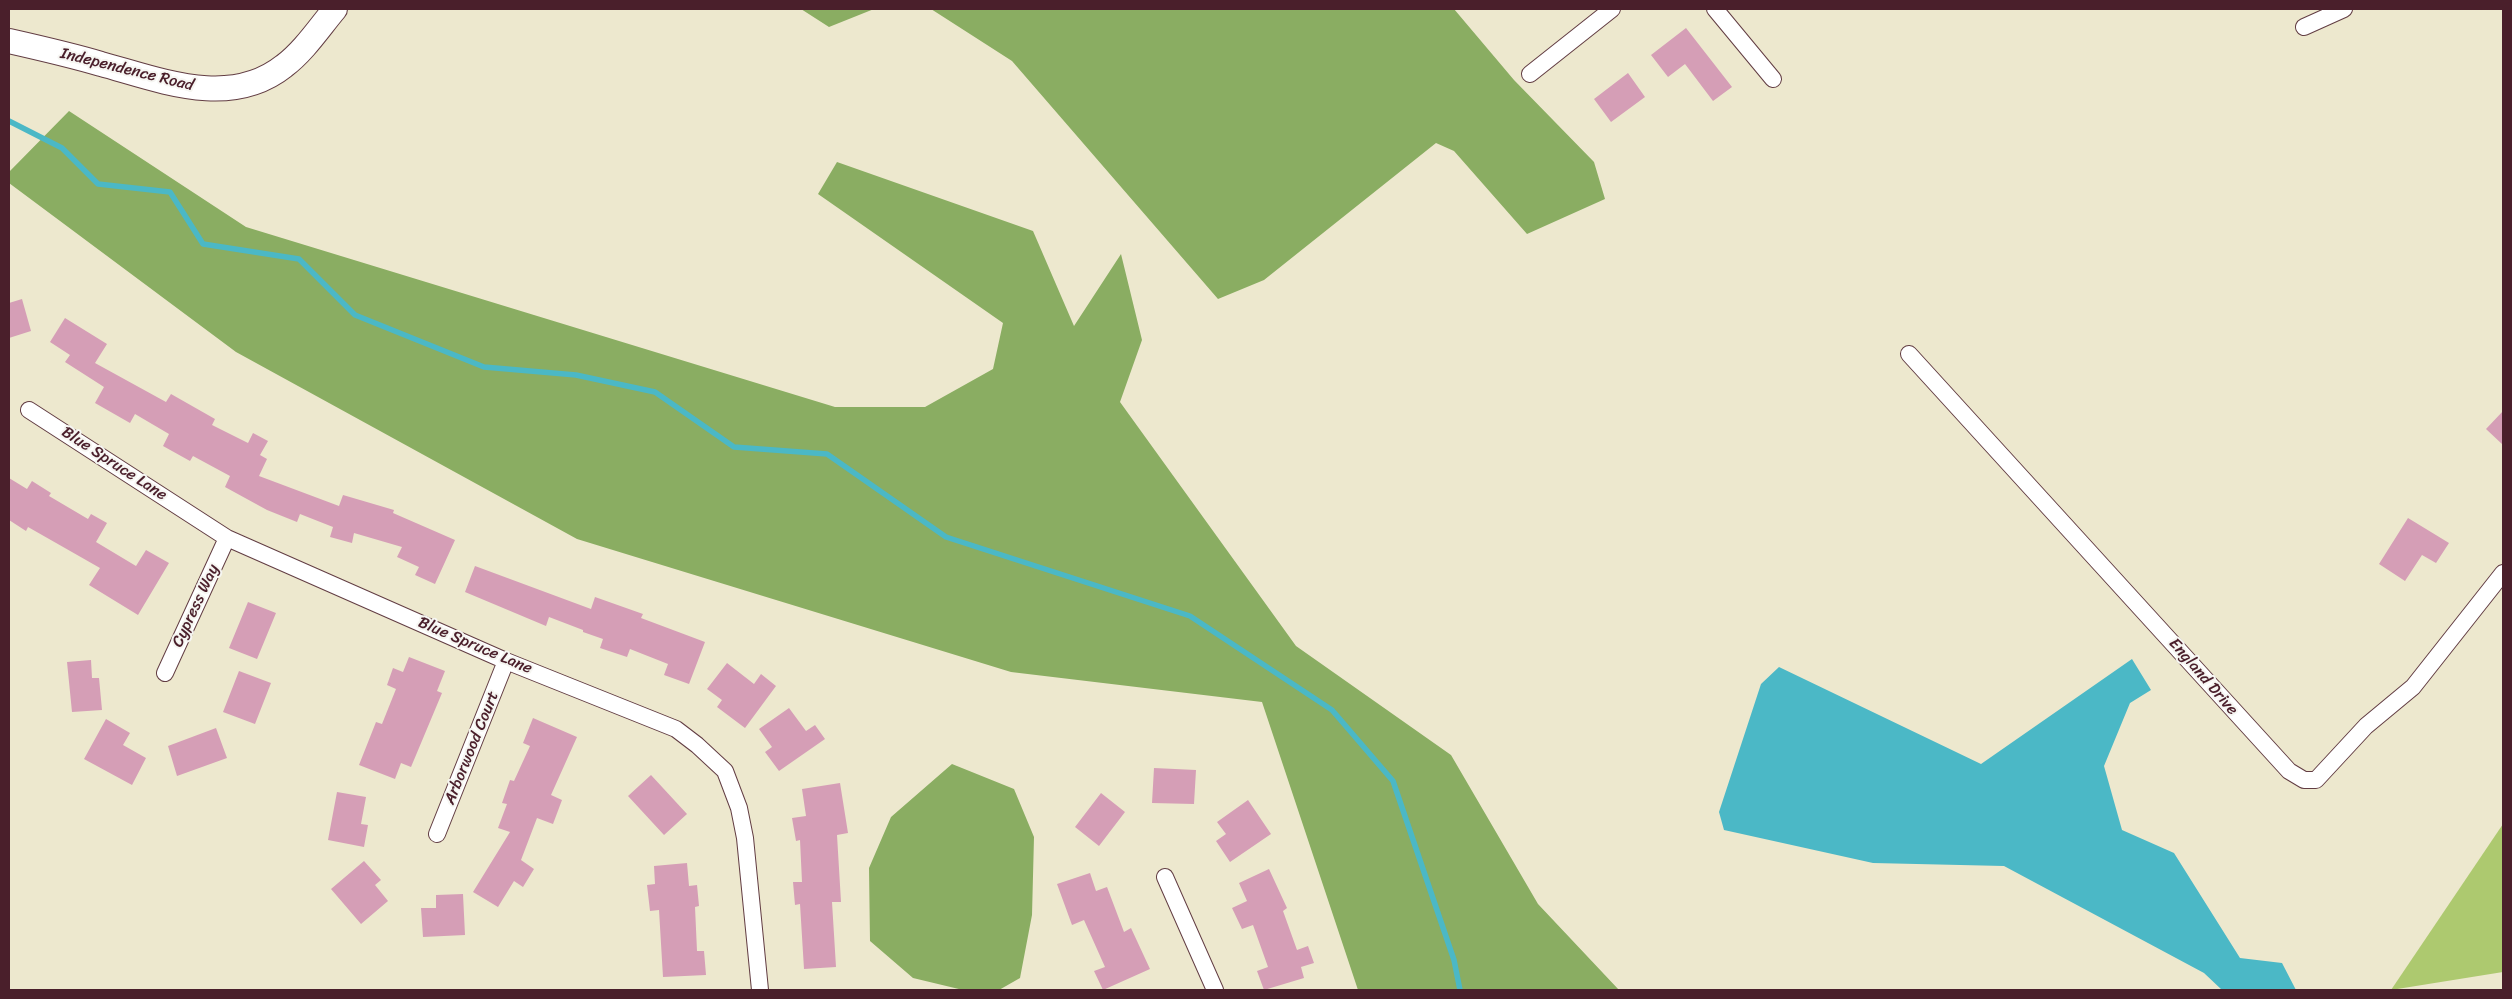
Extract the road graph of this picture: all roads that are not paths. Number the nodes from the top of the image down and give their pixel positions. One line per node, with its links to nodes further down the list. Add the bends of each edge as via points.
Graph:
1 (334, 9): 6 (street, Independence Road, via 284,66 244,86 223,89 162,82)
2 (1612, 9): 7 (street)
3 (1715, 9): 8 (street)
4 (2344, 9): 5 (street)
5 (2304, 27)
6 (9, 41)
7 (1530, 74)
8 (1773, 79)
9 (1909, 354): 12 (street, England Drive, via 2157,624 2244,724 2289,771 2304,780 2316,780 2366,726 2413,688)
10 (29, 410): 11 (street, Blue Spruce Lane)
11 (227, 538): 13 (street, Blue Spruce Lane); 14 (street, Cypress Way)
12 (2503, 573)
13 (506, 660): 15 (street, Arborwood Court); 17 (street, Blue Spruce Lane, via 676,729 725,771 739,808 745,838)
14 (165, 673)
15 (437, 834)
16 (1165, 877): 18 (street)
17 (760, 990)
18 (1215, 990)

